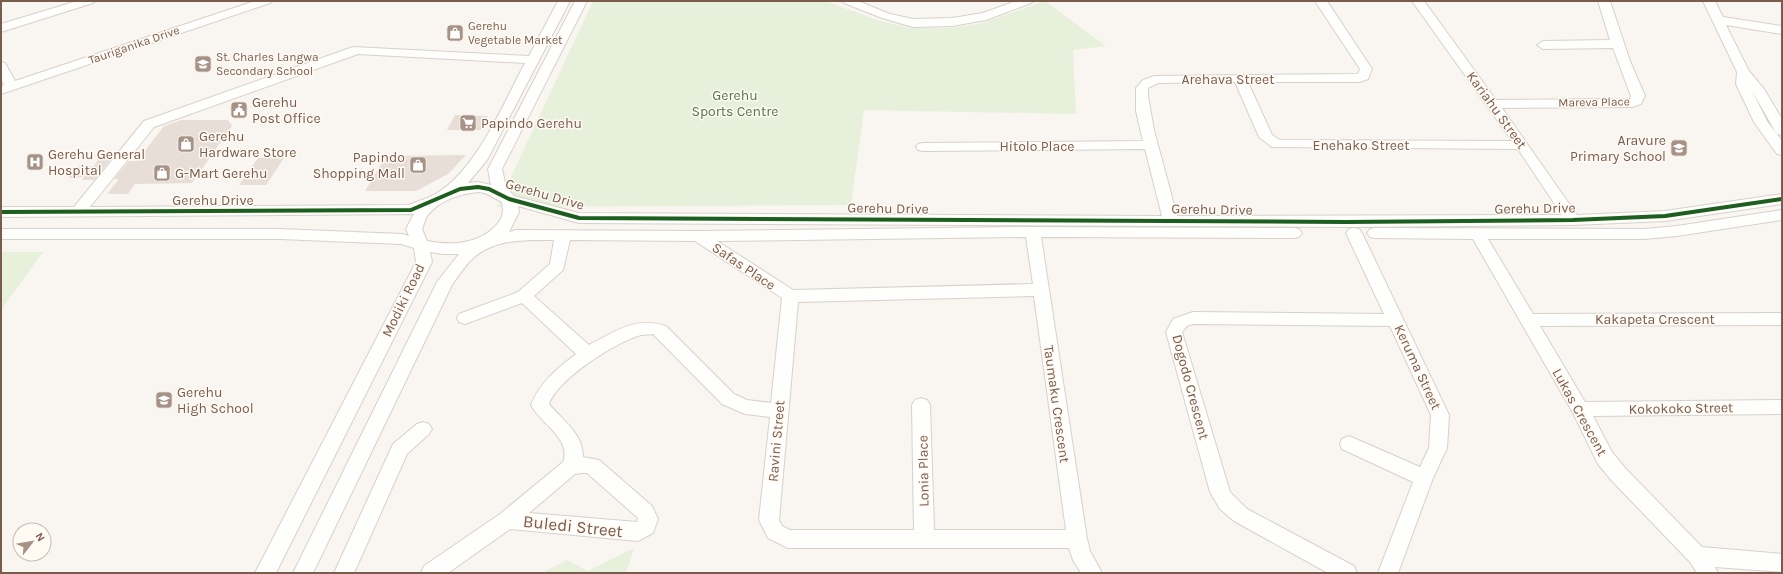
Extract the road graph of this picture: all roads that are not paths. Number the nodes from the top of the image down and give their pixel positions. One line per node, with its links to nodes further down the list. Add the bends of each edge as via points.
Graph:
1 (89, 1): 12 (street)
2 (266, 1): 20 (street, Tauriganika Drive)
3 (564, 1): 16 (street, Modiki Road)
4 (581, 1): 28 (street, via 495,169 499,188)
5 (848, 1): 6 (street, via 886,16 914,23 952,22 986,16)
6 (1027, 1)
7 (1321, 1): 19 (street, Arehava Street, via 1366,69 1364,76 1354,80)
8 (1418, 1): 21 (street, Kariahu Street)
9 (1604, 1): 14 (street, Mareva Place)
10 (1709, 1): 11 (street)
11 (1718, 20): 13 (street); 18 (street)
12 (1, 28)
13 (1782, 30)
14 (1618, 44): 15 (street); 21 (street, Mareva Place, via 1638,96 1632,103)
15 (1543, 45)
16 (534, 60): 27 (street, Modiki Road, via 480,160 460,184); 31 (street, via 357,50 150,124)
17 (1, 66): 20 (street)
18 (1743, 72): 22 (street, via 1758,89); 26 (street, via 1742,84 1761,122)
19 (1240, 78): 23 (street, Enehako Street, via 1266,137 1277,144); 24 (street, Arehava Street, via 1153,80 1145,84 1140,94)
20 (6, 88)
21 (1493, 104): 23 (street, Kariahu Street)
22 (1780, 127)
23 (1522, 144): 34 (street, Kariahu Street)
24 (1151, 145): 25 (street, Hitolo Place); 33 (street, Arehava Street)
25 (923, 147)
26 (1782, 151)
27 (445, 195): 28 (street, Gerehu Drive, via 460,189 478,187 489,189); 31 (street, Gerehu Drive, via 411,210); 42 (street, Modiki Road, via 422,212 414,229)
28 (509, 199): 33 (street, Gerehu Drive, via 579,218); 41 (street, via 512,212 505,227)
29 (1782, 199): 34 (street, Gerehu Drive, via 1665,216)
30 (1, 212): 31 (street, Gerehu Drive)
31 (78, 212)
32 (1782, 215): 37 (street, Gerehu Drive, via 1644,234)
33 (1171, 220): 34 (street, Gerehu Drive)
34 (1573, 220)
35 (1033, 232): 36 (street, Gerehu Drive); 40 (street, Gerehu Drive); 43 (street, Taumaku Crescent)
36 (1354, 233): 37 (street, Gerehu Drive); 48 (street, Keruma Street)
37 (1477, 233): 49 (street, Lukas Crescent)
38 (1, 234): 42 (street, Gerehu Drive, via 288,234 402,238)
39 (563, 236): 40 (street, Gerehu Drive); 41 (street, Gerehu Drive, via 516,235); 44 (street, via 557,266)
40 (698, 236): 45 (street, Safas Place)
41 (485, 242): 42 (street, Gerehu Drive, via 464,248 443,249); 65 (street, via 464,258 445,282)
42 (421, 245): 64 (street, Modiki Road, via 424,262)
43 (1040, 290): 45 (street); 61 (street, Taumaku Crescent)
44 (524, 296): 46 (street); 50 (street)
45 (790, 296): 54 (street, Ravini Street)
46 (465, 318)
47 (1782, 319): 49 (street, Kakapeta Crescent)
48 (1396, 320): 58 (street, Keruma Street, via 1440,415 1438,448); 69 (street, Dogodo Crescent, via 1193,318 1182,320 1174,332 1225,502 1245,519)
49 (1528, 320): 53 (street, Lukas Crescent)
50 (587, 354): 54 (street, via 636,329 660,330 728,399 745,407); 57 (street, via 552,385 544,394 540,405 575,448 574,461)
51 (921, 405): 60 (street, Lonia Place)
52 (1782, 408): 53 (street, Kokokoko Street)
53 (1580, 409): 62 (street, Lukas Crescent, via 1604,458)
54 (779, 411): 60 (street, Ravini Street, via 770,520 775,532 788,539)
55 (423, 429): 66 (street, via 400,449)
56 (1349, 444): 58 (street)
57 (570, 467): 59 (street); 59 (street, Buledi Street, via 592,466 646,512 648,523 638,532)
58 (1424, 478): 70 (street, Keruma Street)
59 (507, 520): 67 (street)
60 (924, 538): 61 (street, Ravini Street)
61 (1077, 539): 68 (street, Taumaku Crescent, via 1080,554)
62 (1697, 556): 63 (street); 71 (street, Lukas Crescent)
63 (1782, 563)
64 (265, 573)
65 (303, 573)
66 (344, 573)
67 (431, 573)
68 (1092, 573)
69 (1348, 573)
70 (1388, 573)
71 (1708, 573)

